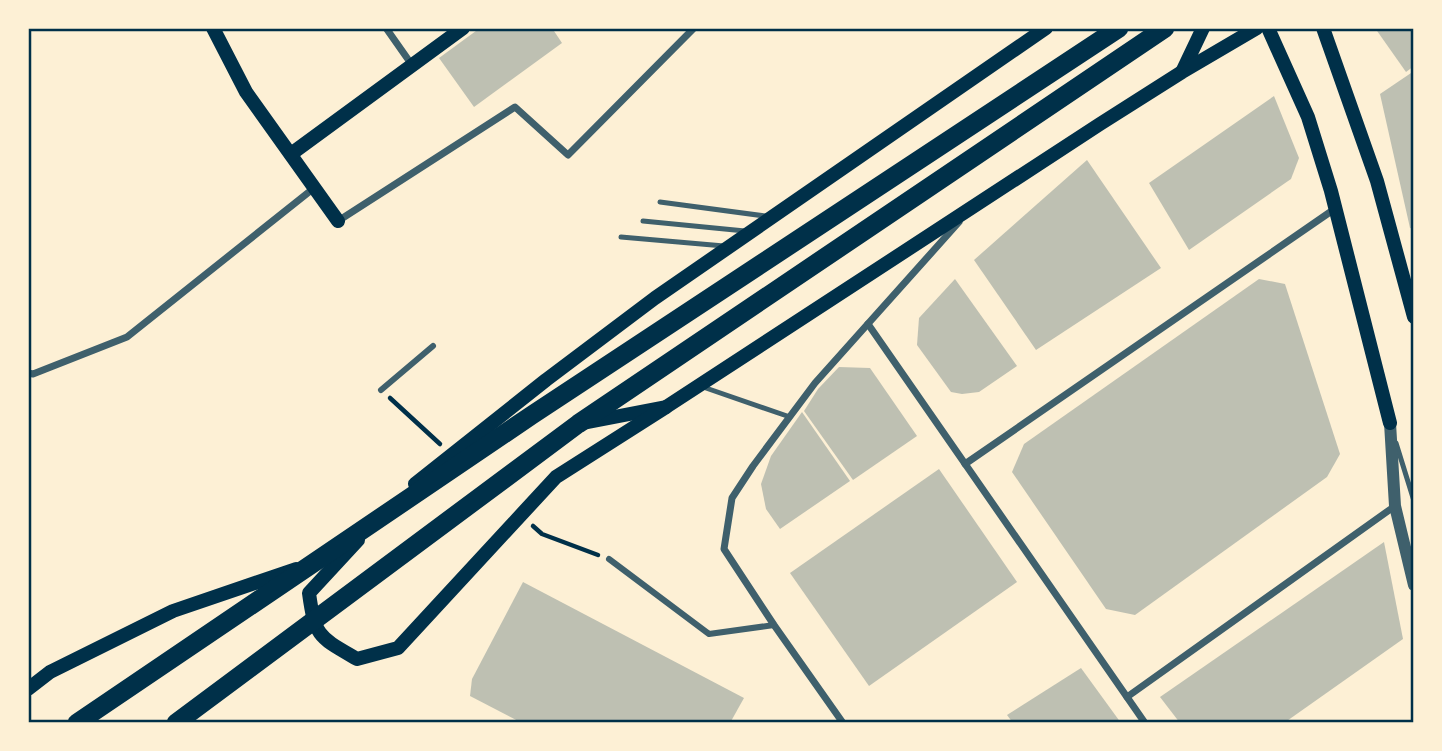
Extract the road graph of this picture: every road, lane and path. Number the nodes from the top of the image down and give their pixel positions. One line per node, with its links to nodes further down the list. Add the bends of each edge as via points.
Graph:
1 (213, 28): 14 (main road, via 246,92)
2 (386, 28): 12 (street)
3 (463, 28): 12 (main road)
4 (694, 28): 21 (street, via 568,155 515,107)
5 (1046, 28): 19 (main road)
6 (1119, 28): 39 (highway)
7 (1165, 28): 33 (highway)
8 (1203, 28): 13 (main road)
9 (1257, 28): 13 (main road)
10 (1268, 28): 18 (main road, via 1308,117)
11 (1323, 28): 25 (main road, via 1377,181)
12 (412, 65): 14 (main road)
13 (1182, 72): 17 (main road)
14 (291, 154): 15 (main road)
15 (315, 188): 21 (main road); 28 (street, via 127,337)
16 (660, 202): 19 (lane)
17 (976, 203): 26 (street); 29 (main road)
18 (1336, 208): 34 (main road); 36 (street)
19 (772, 217): 22 (main road)
20 (643, 220): 22 (lane)
21 (338, 221)
22 (751, 232): 24 (main road)
23 (621, 237): 24 (lane)
24 (731, 246): 39 (main road, via 546,380 400,496)
25 (1413, 312)
26 (868, 324): 32 (street); 36 (street)
27 (433, 346): 30 (street)
28 (28, 373)
29 (700, 386): 31 (main road); 32 (lane)
30 (381, 390): 35 (path)
31 (666, 407): 33 (main road); 45 (main road, via 556,477 398,648 356,659 327,641)
32 (790, 417): 46 (street, via 732,498 724,549)
33 (578, 424): 45 (highway)
34 (1390, 424): 37 (lane); 38 (street)
35 (424, 429)
36 (965, 464): 48 (street)
37 (1414, 501)
38 (1395, 506): 44 (street); 48 (street)
39 (379, 518): 42 (highway); 43 (main road)
40 (542, 534): 41 (path)
41 (609, 559): 46 (street, via 709,634)
42 (308, 565): 43 (main road); 47 (main road, via 173,611 50,672); 51 (highway)
43 (331, 568): 45 (main road, via 309,593)
44 (1414, 585)
45 (313, 622): 50 (highway)
46 (774, 625): 49 (street)
47 (28, 689)
48 (1127, 697): 52 (street)
49 (839, 721)
50 (178, 722)
51 (77, 723)
52 (1145, 723)

